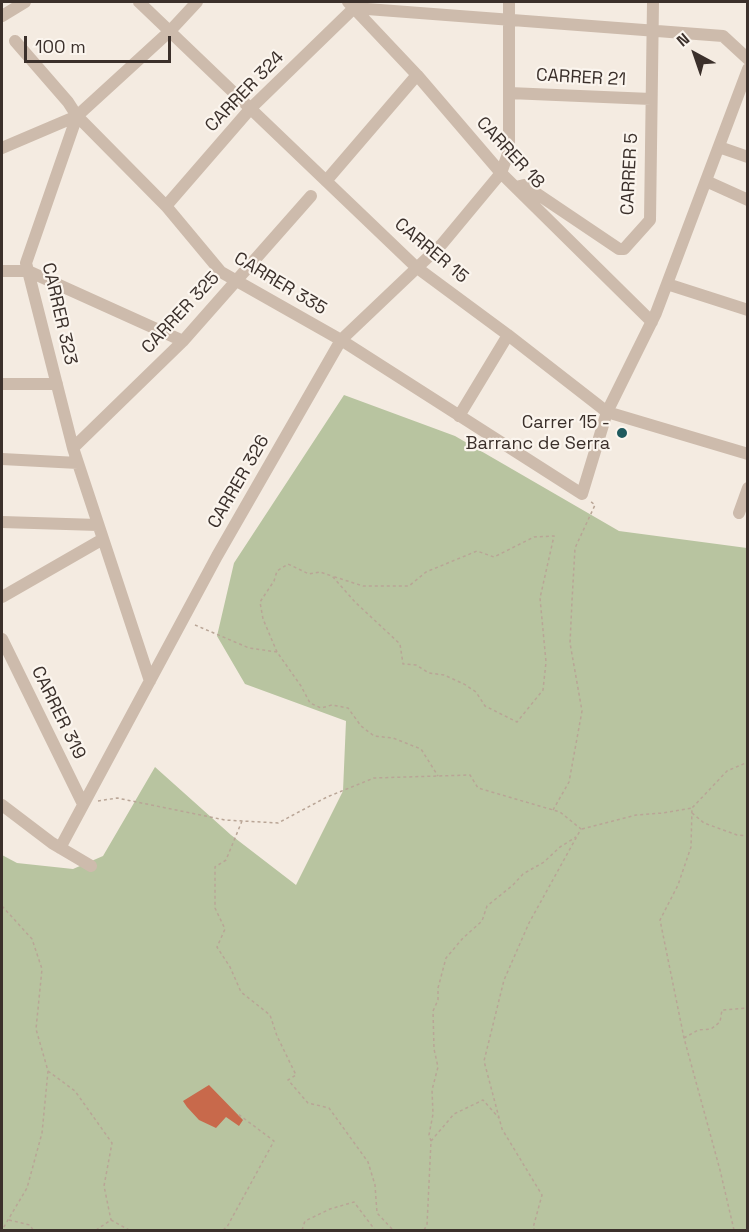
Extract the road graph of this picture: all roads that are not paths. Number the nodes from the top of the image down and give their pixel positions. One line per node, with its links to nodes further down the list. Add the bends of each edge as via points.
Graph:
1 (25, 2): 7 (street)
2 (139, 2): 10 (street, CARRER 15)
3 (197, 2): 10 (street, CARRER 323)
4 (509, 2): 8 (street)
5 (653, 2): 9 (street, CARRER 5)
6 (352, 4): 8 (street); 14 (street, CARRER 18); 17 (street, CARRER 324)
7 (2, 16)
8 (509, 21): 9 (street); 15 (street)
9 (652, 30): 12 (street, via 723,36); 16 (street, CARRER 5)
10 (170, 31): 17 (street, CARRER 15); 18 (street, CARRER 323)
11 (15, 41): 18 (street, CARRER 335)
12 (747, 59)
13 (747, 69): 19 (street)
14 (417, 75): 22 (street, CARRER 18); 23 (street)
15 (509, 93): 16 (street, CARRER 21); 22 (street, via 509,151)
16 (651, 99): 25 (street, CARRER 5, via 650,220 624,249 601,239 524,185)
17 (251, 108): 23 (street, CARRER 15); 28 (street, CARRER 324)
18 (77, 116): 20 (street); 28 (street, CARRER 335); 31 (street, CARRER 323, via 26,263)
19 (719, 147): 21 (street); 24 (street)
20 (2, 148)
21 (747, 157)
22 (501, 173): 25 (street, CARRER 18); 29 (street, CARRER 326, via 442,244)
23 (326, 181): 29 (street, CARRER 15)
24 (706, 181): 27 (street); 33 (street)
25 (516, 187): 35 (street, CARRER 18)
26 (311, 196): 32 (street, CARRER 325)
27 (747, 200)
28 (166, 206): 32 (street, CARRER 335, via 221,272)
29 (416, 267): 36 (street, CARRER 15); 37 (street, CARRER 326)
30 (2, 271): 31 (street)
31 (28, 271): 38 (street); 40 (street, CARRER 323)
32 (235, 281): 37 (street, CARRER 335); 38 (street, CARRER 325)
33 (667, 284): 34 (street); 35 (street)
34 (747, 310)
35 (651, 322): 41 (street)
36 (508, 335): 41 (street, CARRER 15); 42 (street)
37 (340, 340): 42 (street, CARRER 335); 54 (street, CARRER 326)
38 (183, 341): 43 (street, CARRER 325)
39 (2, 384): 40 (street)
40 (57, 384): 43 (street, CARRER 323)
41 (607, 412): 42 (street, CARRER 335, via 582,494); 44 (street, CARRER 15)
42 (459, 416)
43 (73, 448): 46 (street, CARRER 323)
44 (747, 454)
45 (2, 459): 46 (street)
46 (78, 463): 50 (street, CARRER 323)
47 (747, 488): 48 (street)
48 (740, 513)
49 (2, 522): 50 (street)
50 (98, 525): 51 (street, CARRER 323)
51 (103, 539): 52 (street); 54 (street, CARRER 323)
52 (2, 597)
53 (2, 639): 55 (street, CARRER 319)
54 (150, 681): 55 (street, CARRER 326)
55 (83, 804): 57 (street, CARRER 326)
56 (2, 805): 57 (street)
57 (60, 848): 58 (street)
58 (91, 866)

